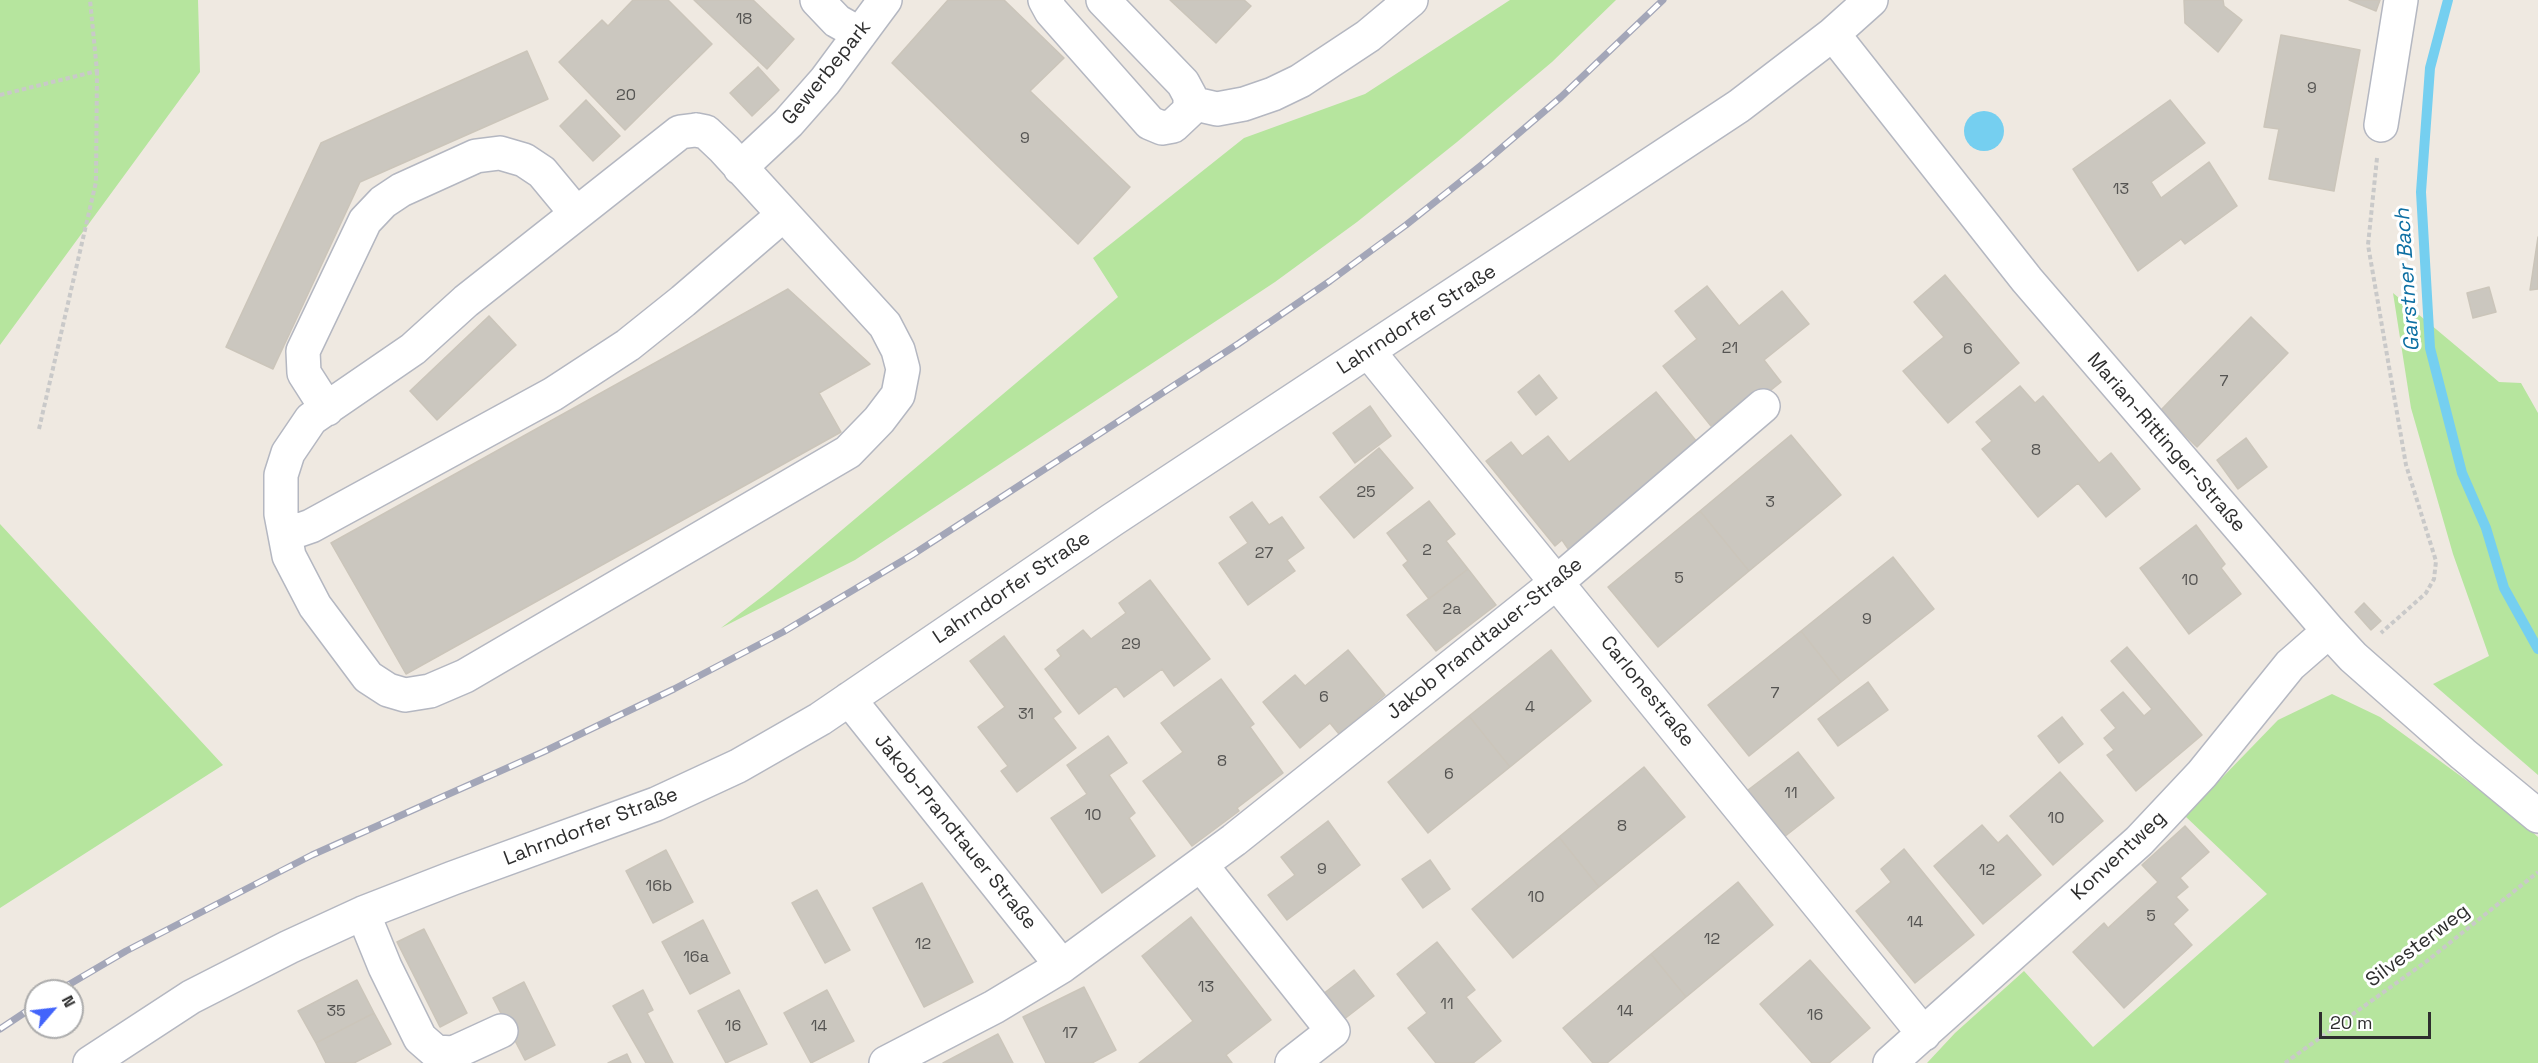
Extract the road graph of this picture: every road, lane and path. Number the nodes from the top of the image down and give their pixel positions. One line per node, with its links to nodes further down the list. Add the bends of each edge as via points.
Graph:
1 (90, 0): 11 (path)
2 (817, 0): 9 (street, via 837,21)
3 (885, 0): 9 (street, Gewerbepark)
4 (1045, 0): 13 (street, via 1150,123 1162,128 1173,126 1184,117)
5 (1103, 0): 13 (street, via 1183,83)
6 (1411, 0): 13 (street, via 1368,36 1273,94 1217,109)
7 (1871, 0): 10 (street, Lahrndorfer Straße)
8 (2401, 0): 14 (street)
9 (860, 34): 15 (street, Gewerbepark, via 788,123)
10 (1833, 34): 18 (street, Lahrndorfer Straße, via 1739,106); 24 (street, Marian-Rittinger-Straße, via 2027,280)
11 (98, 70): 12 (path); 21 (path, via 96,182)
12 (0, 95)
13 (1191, 103)
14 (2381, 125): 25 (path, via 2368,245 2406,465 2436,561 2434,579 2426,593)
15 (740, 168): 16 (street, via 706,132 680,132); 17 (street)
16 (576, 213): 20 (street, via 413,349); 20 (street, via 542,172 524,160 500,153 476,156 383,202 365,222 303,351 304,373)
17 (783, 215): 22 (street, via 637,337 553,394 311,526); 22 (street, via 885,325 898,350 903,369 898,395 848,452 465,676 422,692 388,690 368,677 315,606 289,556)
18 (1368, 351): 23 (street, Carlonestraße); 26 (street, Lahrndorfer Straße)
19 (1762, 406): 23 (street, Jakob Prandtauer-Straße)
20 (327, 409): 22 (street, via 311,420 288,453 281,475)
21 (39, 429)
22 (285, 535)
23 (1557, 582): 28 (street, Jakob Prandtauer-Straße); 33 (street, Carlonestraße)
24 (2329, 632): 25 (street, Marian-Rittinger-Straße); 33 (street, Konventweg, via 2290,665 2202,774 2139,841)
25 (2353, 657): 27 (street, Marian-Rittinger-Straße)
26 (849, 699): 30 (street, Lahrndorfer Straße, via 701,784); 31 (street, Jakob-Prandtauer Straße)
27 (2538, 816)
28 (1201, 865): 31 (street, Jakob Prandtauer-Straße); 36 (street, via 1333,1031)
29 (2538, 872): 38 (path, Silvesterweg, via 2427,961)
30 (363, 913): 32 (street, via 420,1038 436,1052 453,1053); 34 (street, Lahrndorfer Straße, via 191,997)
31 (1062, 966): 35 (street, Jakob Prandtauer-Straße, via 994,1007)
32 (501, 1031)
33 (1924, 1034): 37 (street, Konventweg)
34 (90, 1063)
35 (886, 1063)
36 (1292, 1063)
37 (1890, 1063)
38 (2285, 1063)

